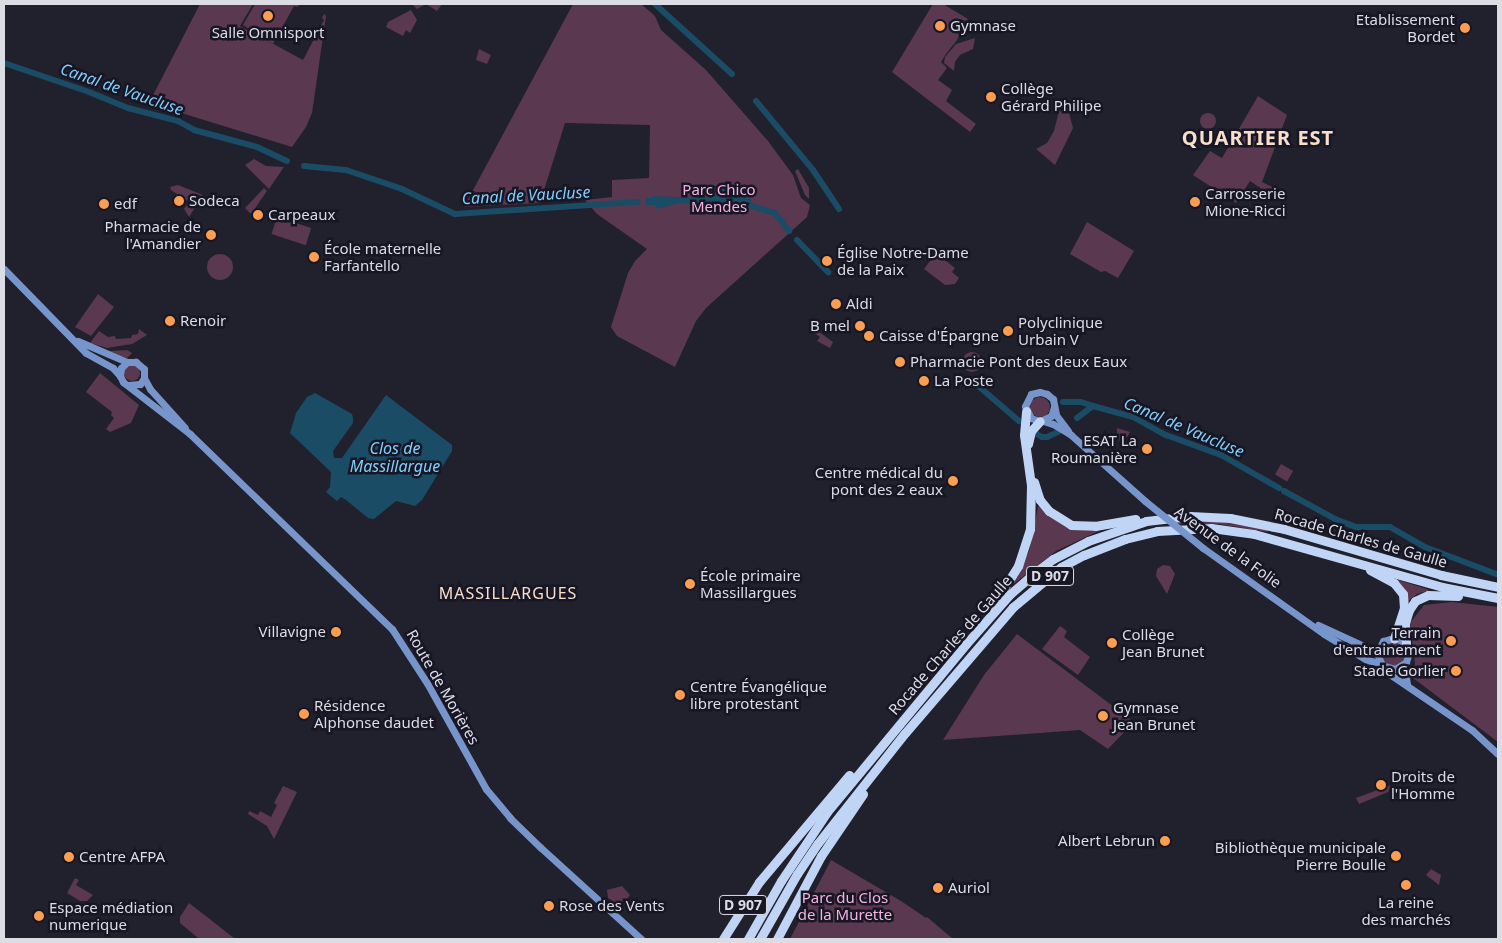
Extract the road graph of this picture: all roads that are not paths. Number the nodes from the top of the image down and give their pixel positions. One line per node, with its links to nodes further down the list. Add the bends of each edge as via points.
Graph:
1 (4, 269): 2 (main road)
2 (66, 332): 3 (main road, via 84,345); 4 (main road, via 93,358 110,366)
3 (127, 362): 4 (main road); 5 (main road, via 140,363)
4 (120, 376): 6 (main road)
5 (144, 378): 6 (main road, via 140,384); 10 (main road, Route de Morières)
6 (128, 385): 10 (main road, Route de Morières)
7 (1054, 407): 8 (main road, Avenue de la Folie, via 1050,396 1040,392 1028,398); 9 (main road, via 1051,416); 11 (main road, Avenue de la Folie)
8 (1025, 415): 9 (main road, Avenue de la Folie); 18 (highway, via 1024,451 1031,486 1026,548 1010,582)
9 (1041, 421): 11 (main road, Avenue de la Folie); 12 (highway, via 1031,431 1027,442 1034,482 1040,500 1060,520 1071,525 1088,526 1144,517)
10 (190, 434): 27 (main road, Route de Morières, via 392,629 427,683 486,789 547,854)
11 (1071, 435): 16 (main road, Avenue de la Folie, bridge, via 1203,548)
12 (1190, 516): 14 (highway, Rocade Charles de Gaulle / D 907, via 1255,522 1450,578); 18 (highway, Rocade Charles de Gaulle / D 907, via 1146,521 1072,548 1009,595)
13 (1333, 554): 15 (highway, Rocade Charles de Gaulle / D 907, via 1442,587); 17 (highway, via 1385,577 1400,588 1405,599 1404,608); 24 (highway, Rocade Charles de Gaulle / D 907, via 1254,534 1210,528 1157,531 1104,546 1062,567 1013,607)
14 (1498, 587)
15 (1498, 599): 19 (highway, via 1476,600 1446,594 1420,597 1406,617)
16 (1302, 617): 20 (main road, via 1368,648); 21 (main road, Avenue de la Folie, via 1367,660)
17 (1394, 638): 19 (main road); 20 (main road, via 1383,641)
18 (966, 644): 25 (highway, Rocade Charles de Gaulle / D 907)
19 (1406, 644): 22 (main road, via 1409,653)
20 (1378, 648): 21 (main road)
21 (1382, 665): 22 (main road, via 1394,669); 23 (main road)
22 (1404, 665): 23 (main road)
23 (1407, 686): 26 (main road, via 1472,730)
24 (905, 732): 30 (highway, Rocade Charles de Gaulle / D 907, via 818,843); 31 (highway, D 907, via 835,834)
25 (882, 744): 28 (highway, D 907, via 858,764 766,873); 29 (highway, Rocade Charles de Gaulle / D 907, via 812,833)
26 (1498, 754)
27 (641, 939)
28 (723, 939)
29 (748, 939)
30 (760, 939)
31 (776, 939)

